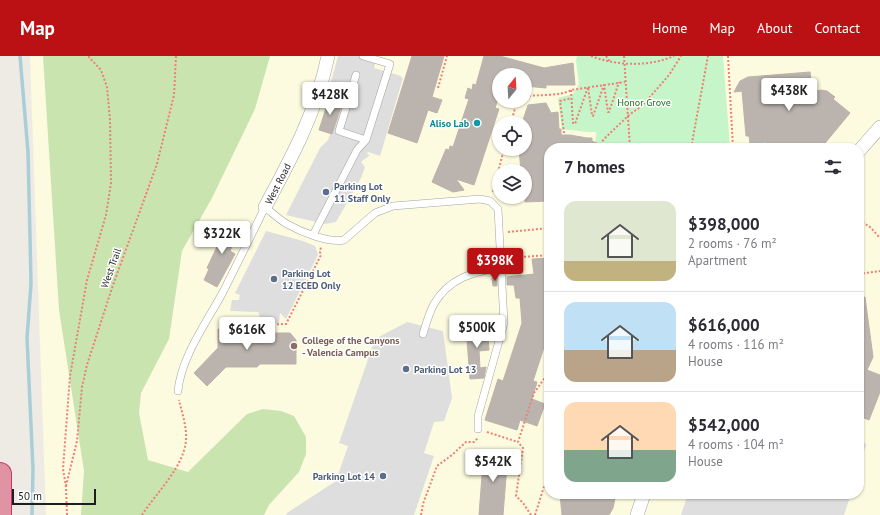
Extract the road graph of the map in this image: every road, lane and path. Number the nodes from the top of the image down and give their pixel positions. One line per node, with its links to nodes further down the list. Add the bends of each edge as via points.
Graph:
1 (88, 56): 54 (path, West Trail, via 102,70 107,88 111,183 106,215 87,280 70,376 63,469)
2 (176, 56): 54 (path, West Trail, via 174,94 157,164 85,372 77,441)
3 (328, 56): 35 (street, West Road, via 318,94 298,145)
4 (363, 56): 27 (lane, via 390,64)
5 (447, 56): 20 (path)
6 (591, 56): 13 (path)
7 (606, 56): 13 (path)
8 (624, 56): 14 (path)
9 (674, 56): 14 (path, via 657,62)
10 (682, 56): 24 (path, via 643,105)
11 (708, 56): 30 (path)
12 (728, 56): 31 (path)
13 (611, 63): 14 (path)
14 (625, 64): 17 (path)
15 (356, 75): 27 (lane, via 339,131)
16 (619, 82): 17 (path); 18 (path); 18 (path, via 609,112)
17 (625, 82): 24 (path)
18 (604, 85): 19 (path); 19 (path, via 593,116)
19 (588, 87): 21 (path); 23 (path, via 575,124)
20 (438, 88)
21 (571, 90): 22 (path); 23 (path)
22 (532, 95)
23 (571, 98): 26 (path, via 560,102)
24 (628, 115): 28 (path); 29 (path)
25 (880, 127): 32 (street)
26 (564, 133)
27 (366, 140): 38 (lane, via 357,150)
28 (601, 143)
29 (630, 143)
30 (692, 143)
31 (733, 143)
32 (864, 145)
33 (502, 156): 34 (path)
34 (490, 201): 38 (lane, West Road, via 480,199 393,206 375,213 344,240 337,241); 44 (lane, via 498,209)
35 (265, 207): 38 (lane, West Road, via 287,224); 50 (lane, via 189,354 179,379)
36 (864, 223): 40 (path)
37 (544, 228): 39 (path, via 508,232)
38 (313, 235)
39 (507, 235)
40 (880, 238)
41 (321, 247): 47 (path, via 321,255 286,324)
42 (544, 255): 43 (path)
43 (508, 258)
44 (500, 267): 48 (lane, via 477,271 460,278 444,291 434,304); 51 (lane, via 504,323 478,416)
45 (880, 270): 46 (path)
46 (864, 273)
47 (261, 325)
48 (423, 334)
49 (544, 379): 52 (path, via 534,393)
50 (178, 391): 59 (path, via 186,440 182,457)
51 (478, 429): 52 (path); 60 (path, via 479,437 474,442 466,442 437,466)
52 (518, 442): 61 (path, via 523,448 516,496)
53 (0, 474): 57 (highway)
54 (66, 487): 58 (path, West Trail)
55 (544, 487): 62 (path)
56 (642, 499): 63 (street)
57 (0, 515)
58 (67, 515)
59 (142, 515)
60 (421, 515)
61 (531, 515)
62 (535, 515)
63 (637, 515)

